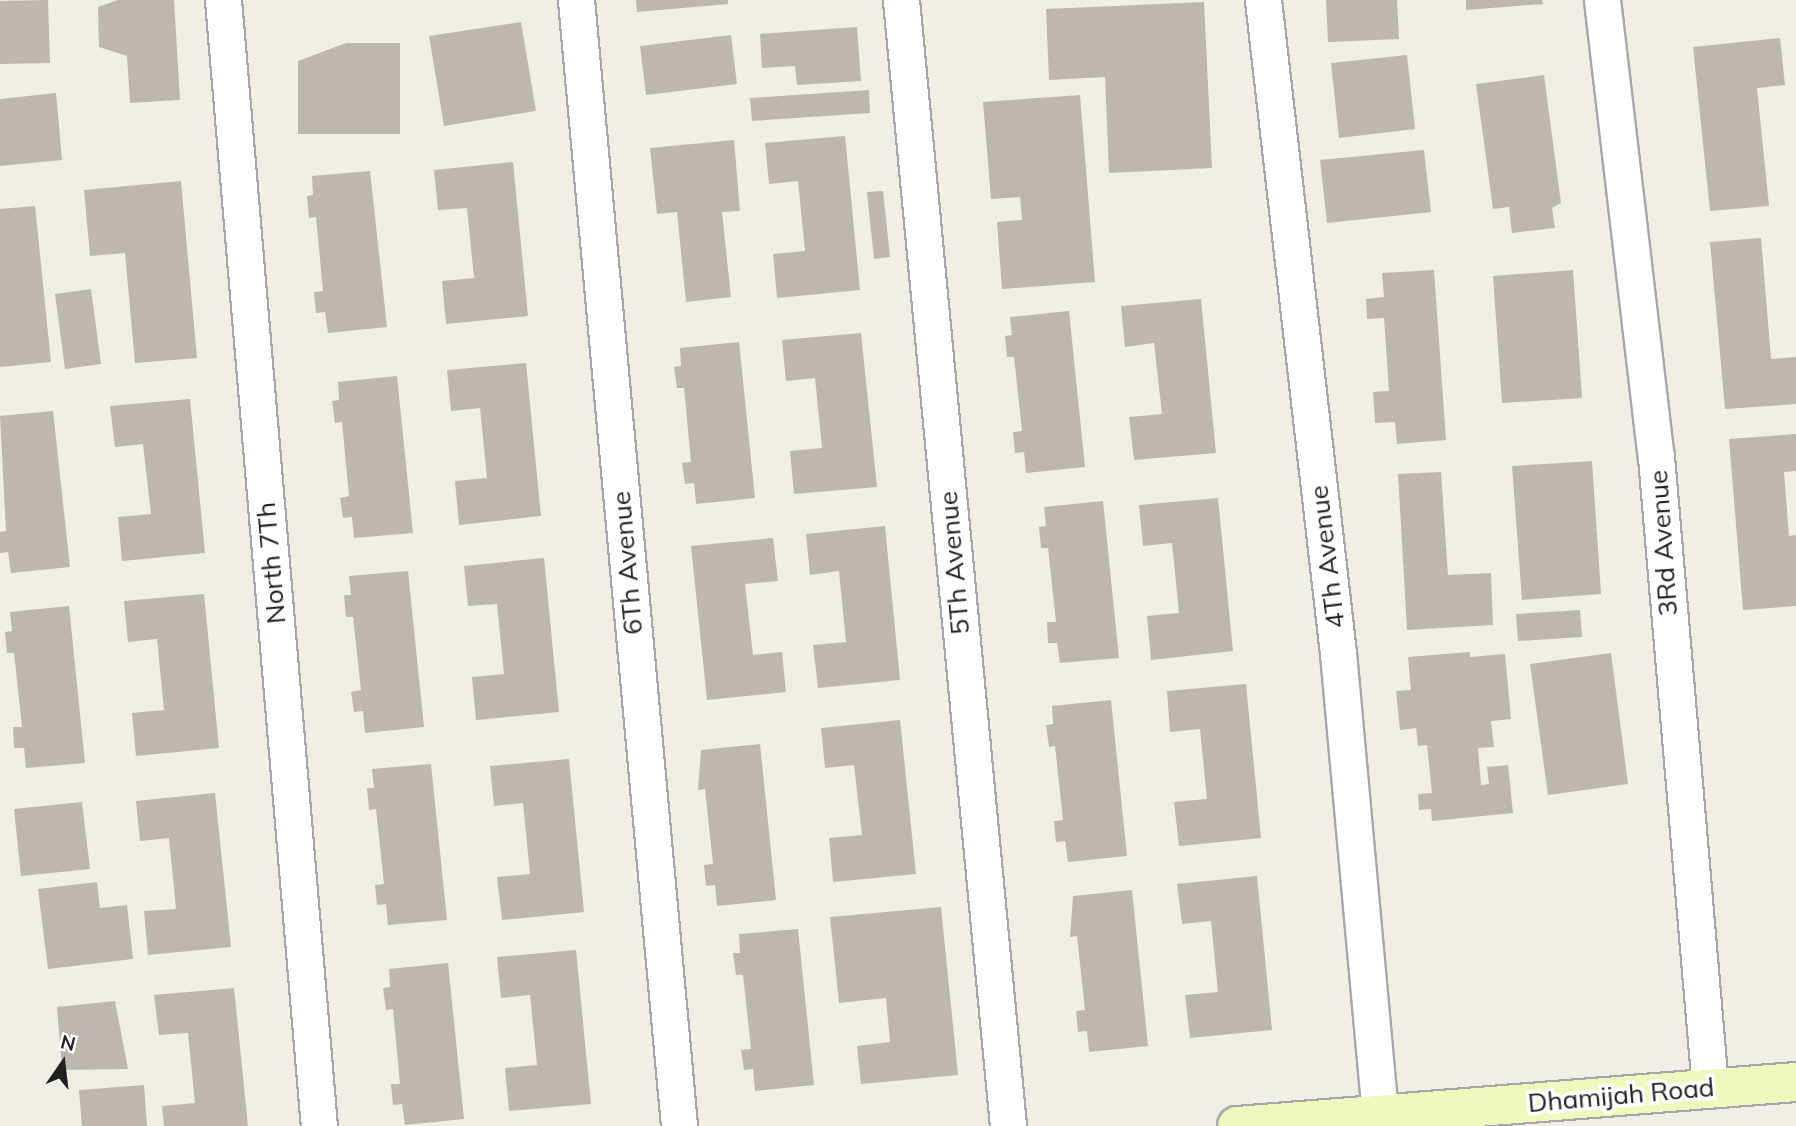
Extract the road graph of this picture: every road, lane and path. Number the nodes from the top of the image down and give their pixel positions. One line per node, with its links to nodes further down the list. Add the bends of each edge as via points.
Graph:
1 (223, 0): 9 (street, North 7Th)
2 (576, 0): 10 (street, 6Th Avenue)
3 (901, 0): 11 (street, 5Th Avenue)
4 (1263, 0): 8 (street, 4Th Avenue, via 1338,653)
5 (1602, 0): 7 (street, 3Rd Avenue, via 1656,457)
6 (1796, 1082): 7 (main road, Dhamijah Road)
7 (1710, 1087): 8 (main road, Dhamijah Road)
8 (1380, 1115): 12 (main road, Dhamijah Road)
9 (319, 1126)
10 (679, 1126)
11 (1007, 1126)
12 (1237, 1126)

